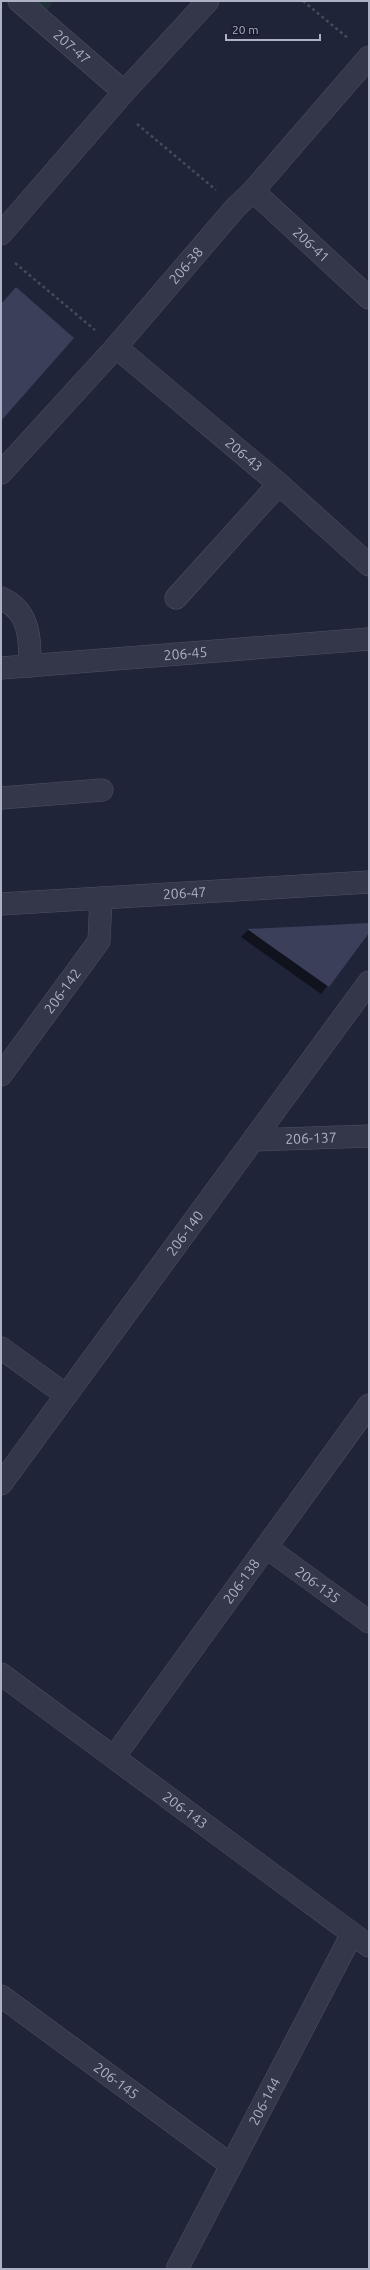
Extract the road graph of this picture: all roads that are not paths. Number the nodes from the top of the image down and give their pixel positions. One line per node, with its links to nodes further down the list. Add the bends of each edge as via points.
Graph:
1 (20, 1): 4 (street, 207-47)
2 (208, 1): 4 (street)
3 (369, 57): 5 (street, 206-38)
4 (124, 92): 6 (street)
5 (253, 191): 7 (street, 206-41); 8 (street, 206-38, via 236,207)
6 (1, 234)
7 (369, 298)
8 (116, 346): 9 (street, 206-38); 10 (street, 206-43)
9 (1, 473)
10 (279, 484): 11 (street, 206-43); 13 (street)
11 (369, 564)
12 (1, 598): 15 (street, via 12,603 25,619 30,643)
13 (176, 598)
14 (369, 639): 15 (street, 206-45)
15 (30, 666): 16 (street, 206-45)
16 (1, 668)
17 (102, 790): 18 (street)
18 (1, 798)
19 (369, 882): 20 (street, 206-47)
20 (101, 898): 21 (street, 206-47); 23 (street, 206-142, via 99,941)
21 (1, 904)
22 (369, 982): 25 (street, 206-140)
23 (1, 1075)
24 (369, 1136): 25 (street, 206-137)
25 (254, 1140): 27 (street, 206-140)
26 (1, 1348): 27 (street)
27 (66, 1395): 29 (street, 206-140)
28 (369, 1405): 30 (street, 206-138)
29 (1, 1484)
30 (266, 1547): 31 (street, 206-135); 33 (street, 206-138)
31 (369, 1622)
32 (1, 1674): 33 (street, 206-143)
33 (114, 1758): 34 (street, 206-143)
34 (361, 1940): 36 (street, 206-144)
35 (1, 1996): 36 (street, 206-145)
36 (231, 2165): 37 (street, 206-144)
37 (176, 2269)

